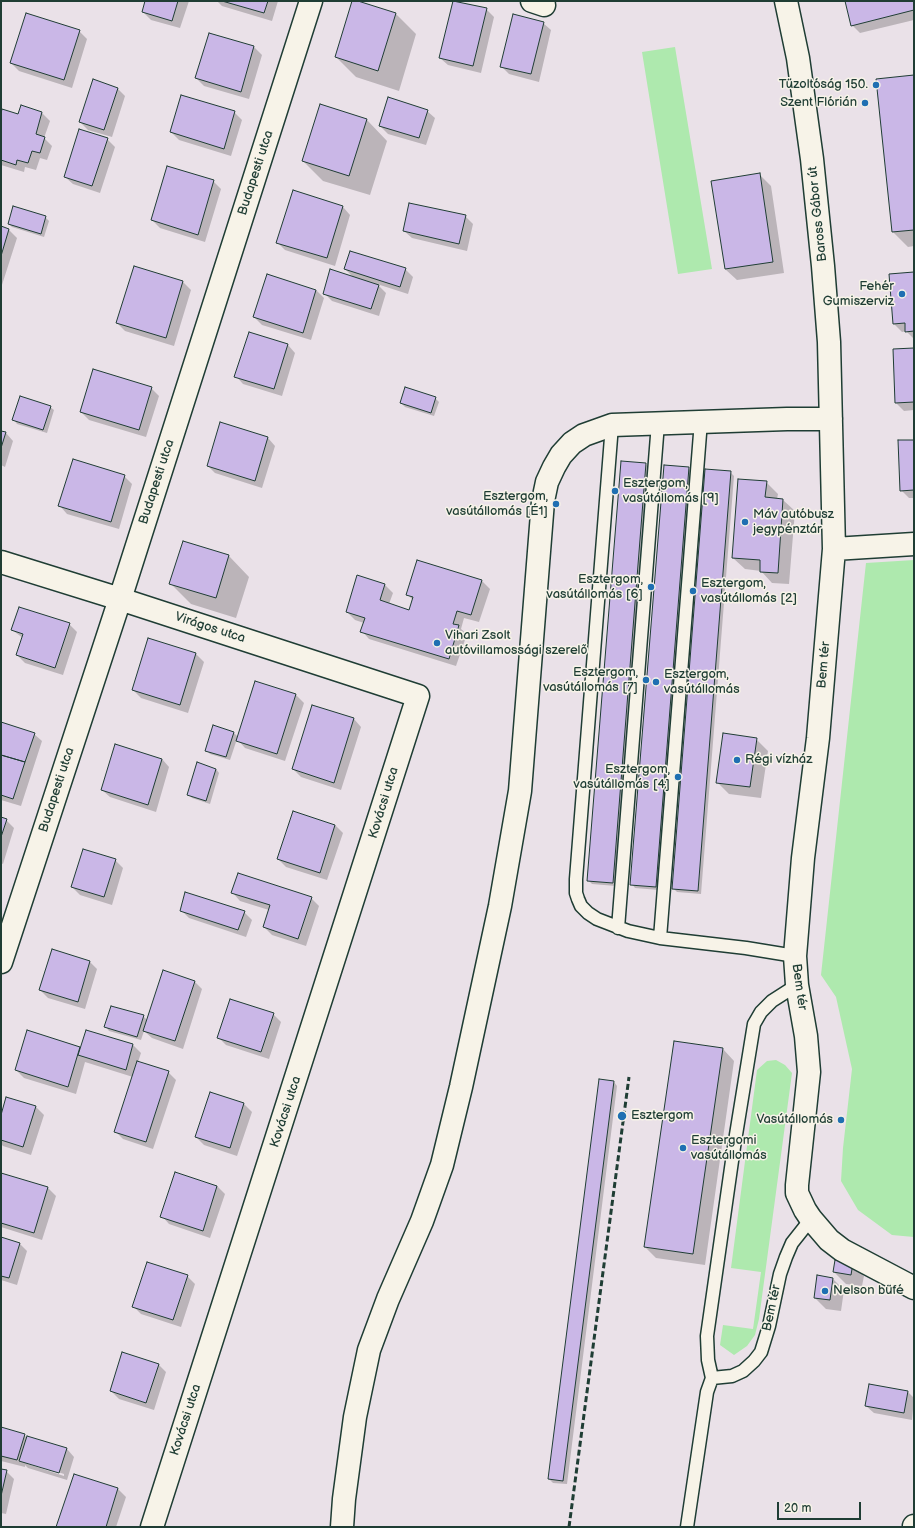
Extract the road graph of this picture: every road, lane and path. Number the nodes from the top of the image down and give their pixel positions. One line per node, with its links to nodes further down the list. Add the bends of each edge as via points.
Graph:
1 (311, 1): 10 (street, Budapesti utca)
2 (786, 1): 3 (street, Baross Gábor út, via 798,58 812,159 830,342)
3 (831, 419): 4 (street); 8 (street, Baross Gábor út)
4 (701, 421): 5 (street); 13 (lane)
5 (658, 423): 6 (street); 12 (lane)
6 (612, 425): 12 (lane, via 576,893 581,906 588,913); 21 (street, via 584,435 572,443 561,455 547,482 541,518 520,791 500,906 462,1087 442,1165 422,1222 369,1350 355,1417)
7 (914, 544): 8 (street)
8 (834, 549): 14 (street, Bem tér, via 818,738 803,858)
9 (1, 562): 10 (street, Virágos utca)
10 (120, 599): 11 (street, Virágos utca); 15 (street, Budapesti utca)
11 (418, 696): 20 (street, Kovácsi utca)
12 (618, 928): 13 (lane)
13 (660, 938): 14 (lane)
14 (795, 956): 16 (street, Bem tér)
15 (1, 962)
16 (797, 985): 17 (street, Bem tér, via 809,1072 797,1193); 19 (lane, via 772,1001 754,1024 707,1336)
17 (811, 1219): 18 (street, via 829,1240 842,1250); 19 (lane, Bem tér, via 792,1243 786,1256 761,1352 743,1371 732,1376)
18 (914, 1288)
19 (712, 1378): 22 (lane, via 707,1392)
20 (152, 1527)
21 (342, 1527)
22 (687, 1527)

